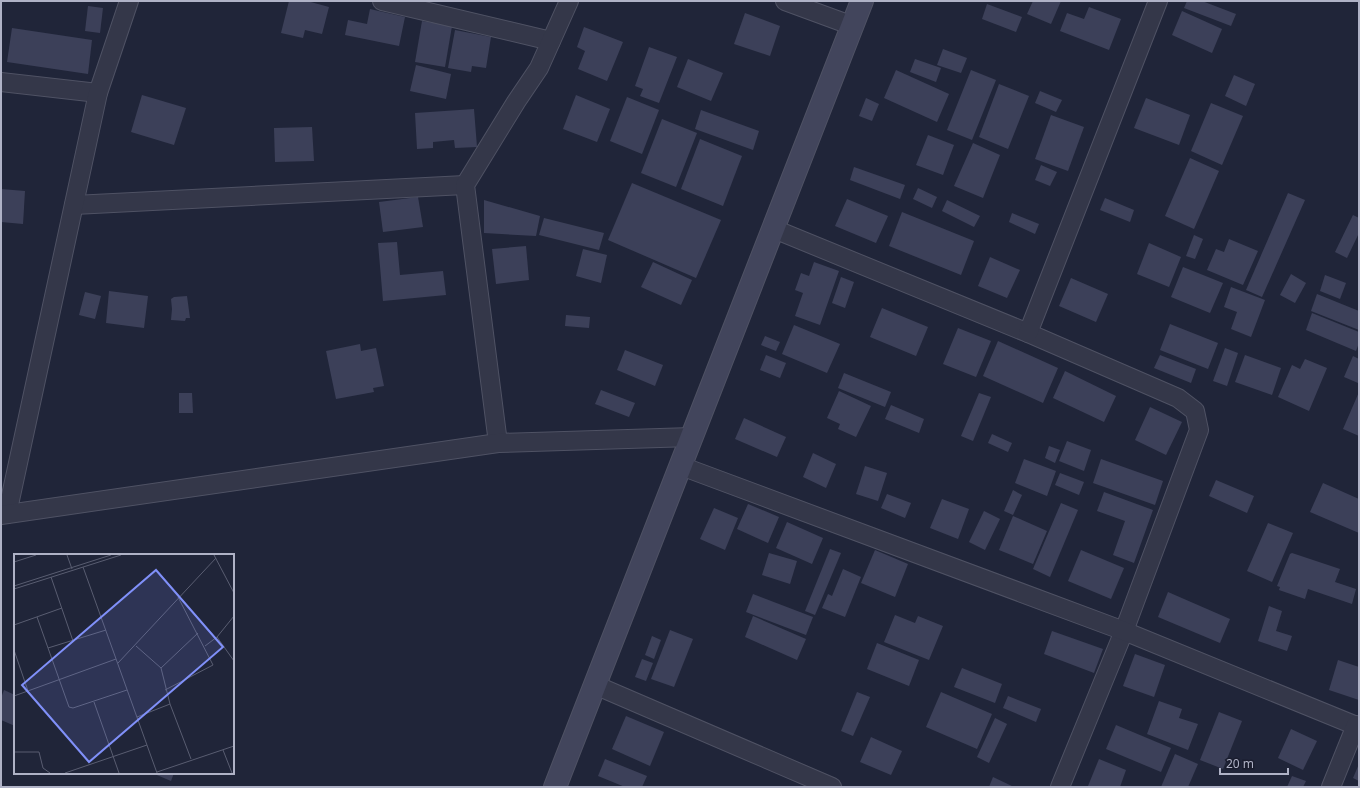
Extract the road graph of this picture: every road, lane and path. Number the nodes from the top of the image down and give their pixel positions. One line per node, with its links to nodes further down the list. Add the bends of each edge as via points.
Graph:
1 (129, 1): 10 (street)
2 (382, 1): 8 (street)
3 (569, 1): 8 (street)
4 (785, 1): 7 (street)
5 (862, 1): 7 (street)
6 (1158, 1): 14 (street)
7 (852, 26): 13 (street)
8 (551, 41): 11 (street, via 539,68)
9 (1, 82): 10 (street)
10 (98, 93): 12 (street)
11 (464, 185): 12 (street); 16 (street)
12 (74, 205): 18 (street)
13 (774, 229): 14 (street); 15 (street)
14 (1028, 333): 19 (street, via 1178,398 1195,411 1199,430)
15 (692, 436): 16 (street); 17 (street)
16 (498, 443): 18 (street)
17 (681, 466): 19 (street); 20 (street)
18 (4, 514)
19 (1124, 631): 21 (street); 24 (street)
20 (595, 685): 22 (street); 23 (street)
21 (1357, 726): 25 (street)
22 (556, 787)
23 (832, 787)
24 (1060, 787)
25 (1331, 787)

